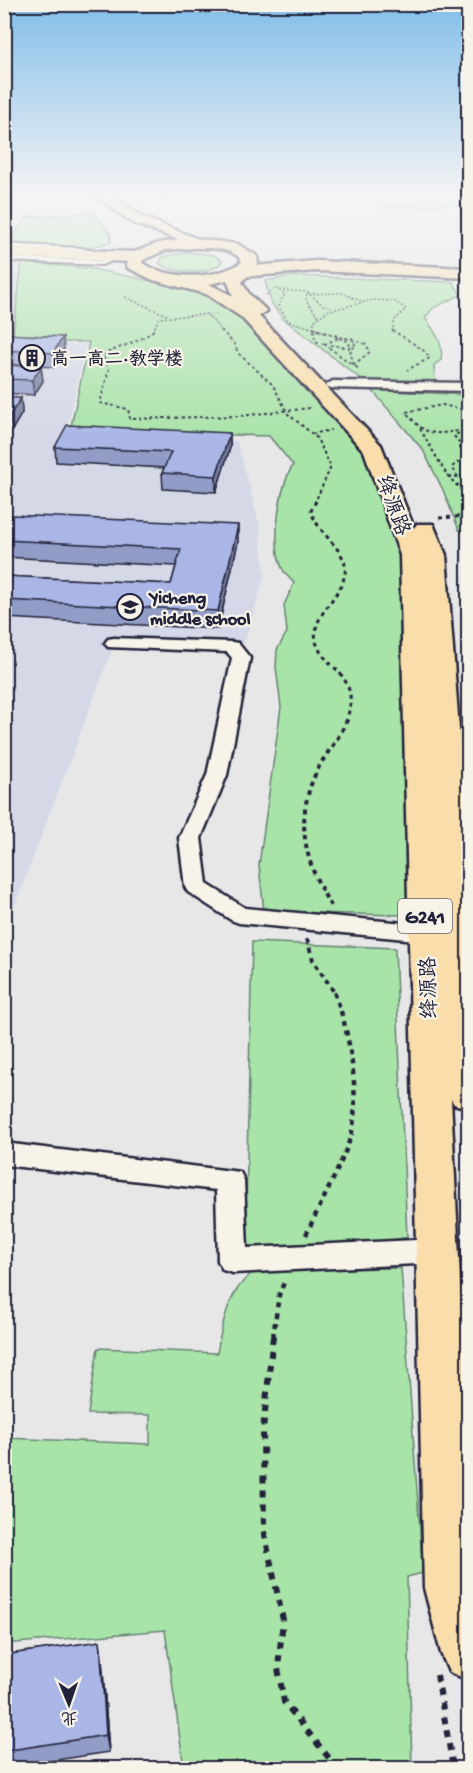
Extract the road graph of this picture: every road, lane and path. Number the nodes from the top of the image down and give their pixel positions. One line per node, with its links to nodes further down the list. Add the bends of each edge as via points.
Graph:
1 (171, 278): 4 (main road, G241)
2 (214, 278): 4 (main road, G241)
3 (234, 278): 9 (main road)
4 (176, 279): 9 (main road, 绛源路 / G241, via 212,290)
5 (279, 290): 6 (path); 9 (path, via 275,288); 13 (path, via 285,294 278,306 288,321)
6 (310, 294): 8 (path, via 335,293); 10 (path, via 322,306); 11 (path, via 306,300)
7 (125, 297): 12 (path)
8 (361, 301): 10 (path, via 355,306); 20 (path, via 393,300 406,309 395,320 392,331 430,358)
9 (236, 306): 12 (path); 22 (main road, 绛源路 / G241); 23 (path, via 208,316 238,353 273,385)
10 (335, 308): 11 (path)
11 (318, 315): 13 (path)
12 (170, 316): 23 (path, via 159,318 153,332 145,338 102,355 109,369 100,403 128,409 130,419 192,419)
13 (314, 328): 14 (path); 15 (path); 16 (path, via 315,341)
14 (341, 338): 15 (path); 16 (path); 17 (path)
15 (352, 338): 17 (path, via 356,346); 18 (path, via 366,344 370,352)
16 (324, 344): 17 (path); 18 (path)
17 (351, 348): 18 (path)
18 (353, 365): 19 (path)
19 (361, 370)
20 (402, 372)
21 (468, 387): 22 (street)
22 (333, 395): 23 (path); 39 (main road, 绛源路 / G241, via 393,447); 43 (main road, 绛源路 / G241, via 374,449 412,555)
23 (286, 411): 42 (path, via 316,437 329,458 331,466 322,477 311,511 313,522 342,554 346,568 343,584 320,618 316,640 324,657 342,674 349,713 317,770 305,805 302,839 309,868)
24 (468, 411): 25 (path, via 443,405 406,412)
25 (419, 429): 27 (path); 32 (path)
26 (468, 430): 27 (path)
27 (460, 432): 28 (path, via 454,436)
28 (464, 447): 29 (path); 30 (path, via 460,448)
29 (468, 447)
30 (468, 454): 33 (path, via 452,467)
31 (468, 476): 33 (path)
32 (449, 477): 33 (path); 35 (path)
33 (458, 477)
34 (468, 484): 35 (path)
35 (456, 485): 36 (path)
36 (463, 494): 37 (path); 38 (path)
37 (468, 494)
38 (468, 516): 39 (path)
39 (421, 519): 44 (main road, 绛源路 / G241, via 434,555)
40 (114, 644): 41 (street, via 232,647 241,658 218,775 190,838 196,887 238,915)
41 (305, 922): 42 (street); 47 (path, via 313,960 341,1006 356,1112 350,1139)
42 (345, 926): 43 (street)
43 (426, 933): 46 (main road, 绛源路 / G241)
44 (468, 1094)
45 (4, 1154): 47 (street, via 230,1180 233,1261)
46 (437, 1251): 47 (street); 48 (main road, 绛源路 / G241, via 450,1588)
47 (293, 1258): 49 (path, via 279,1295 267,1376 264,1531 283,1620 278,1668 284,1702)
48 (468, 1653)
49 (337, 1768)

